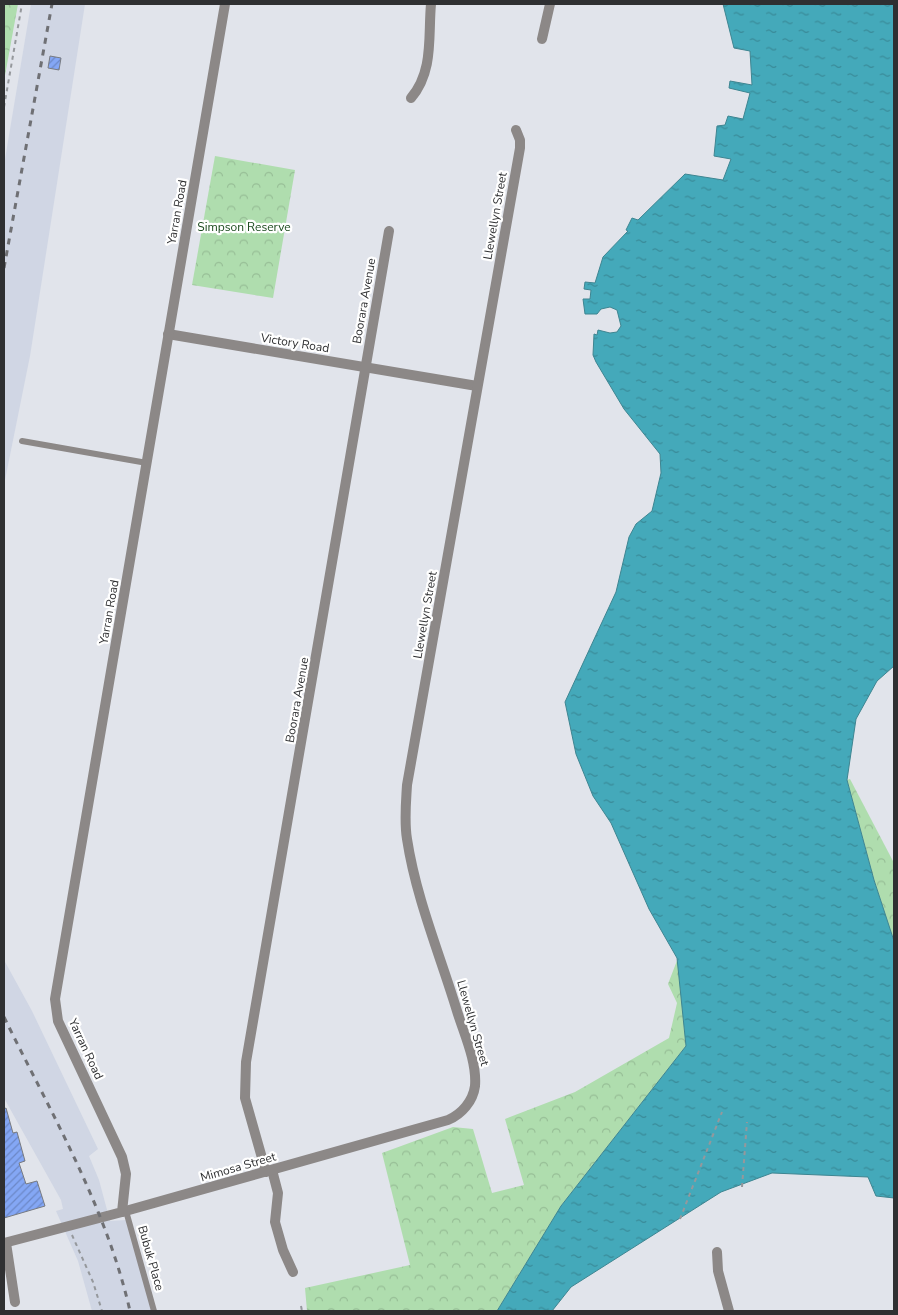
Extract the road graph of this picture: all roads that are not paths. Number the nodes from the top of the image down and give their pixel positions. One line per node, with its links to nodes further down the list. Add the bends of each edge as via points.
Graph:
1 (226, 4): 8 (street, Yarran Road)
2 (431, 4): 5 (street, via 431,40 423,82)
3 (550, 4): 4 (street)
4 (542, 39)
5 (411, 98)
6 (516, 130): 10 (street, Llewellyn Street, via 520,148)
7 (389, 231): 9 (street, Boorara Avenue)
8 (168, 334): 9 (street, Victory Road); 12 (street, Yarran Road)
9 (366, 367): 10 (street, Victory Road); 14 (street, Boorara Avenue, via 246,1062 245,1098)
10 (478, 386): 13 (street, Llewellyn Street, via 407,785 405,814 406,837 417,885 475,1074)
11 (22, 441): 12 (lane)
12 (147, 463): 15 (street, Yarran Road, via 55,999 58,1021 122,1157 126,1174)
13 (470, 1100): 14 (street, Mimosa Street, via 461,1112 448,1120)
14 (269, 1171): 15 (street, Mimosa Street); 18 (street, Boorara Avenue, via 278,1193 275,1222)
15 (121, 1212): 16 (street, Mimosa Street); 20 (lane, Bubuk Place)
16 (5, 1243): 19 (street)
17 (717, 1252): 21 (street, via 718,1271)
18 (293, 1272)
19 (15, 1302)
20 (154, 1311)
21 (729, 1311)

